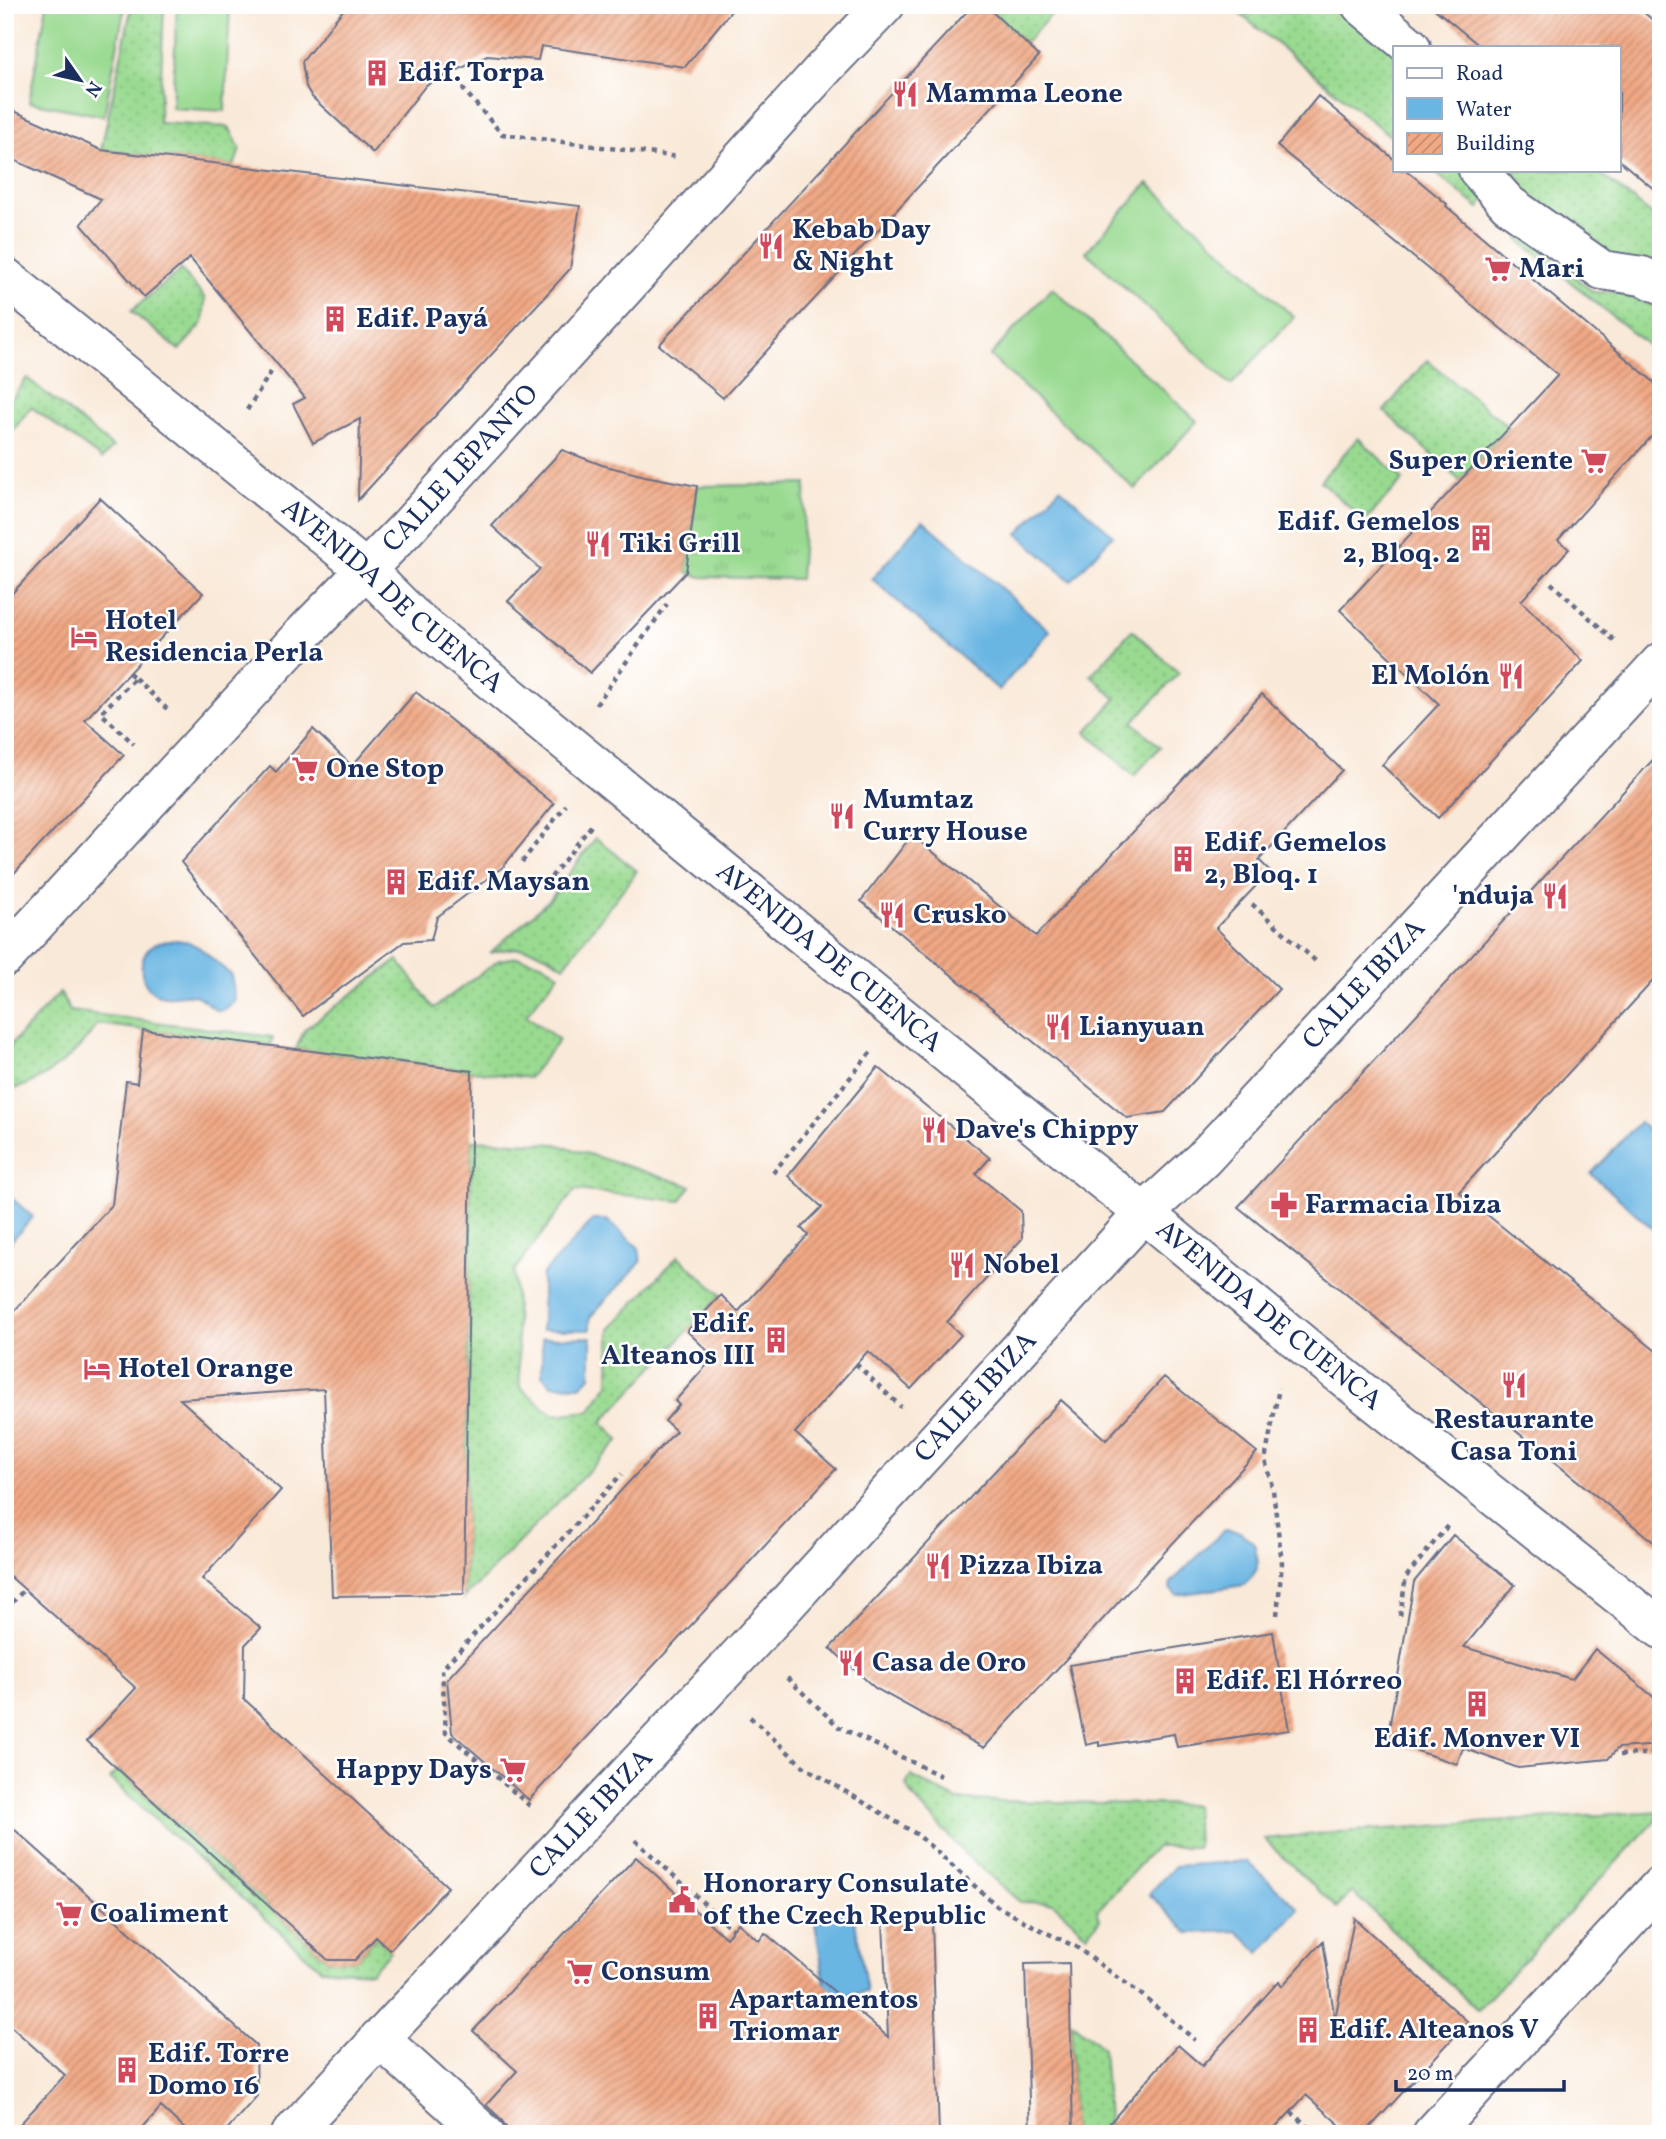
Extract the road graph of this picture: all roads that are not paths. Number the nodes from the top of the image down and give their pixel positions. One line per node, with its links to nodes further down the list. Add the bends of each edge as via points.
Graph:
1 (885, 5): 7 (street, CALLE LEPANTO)
2 (1361, 5): 3 (street)
3 (1411, 46)
4 (1480, 172): 6 (street, via 1508,204 1602,270)
5 (5, 277): 7 (street, AVENIDA DE CUENCA)
6 (1661, 284)
7 (366, 570): 9 (street, CALLE LEPANTO); 10 (street, AVENIDA DE CUENCA, via 411,615)
8 (1655, 667): 10 (street, CALLE IBIZA, via 1203,1159)
9 (5, 957)
10 (1144, 1213): 11 (street, AVENIDA DE CUENCA); 13 (street, CALLE IBIZA, via 714,1683)
11 (1661, 1629)
12 (1661, 1885): 16 (street)
13 (379, 2038): 14 (street, CALLE IBIZA); 15 (street)
14 (291, 2134)
15 (485, 2134)
16 (1432, 2134)

